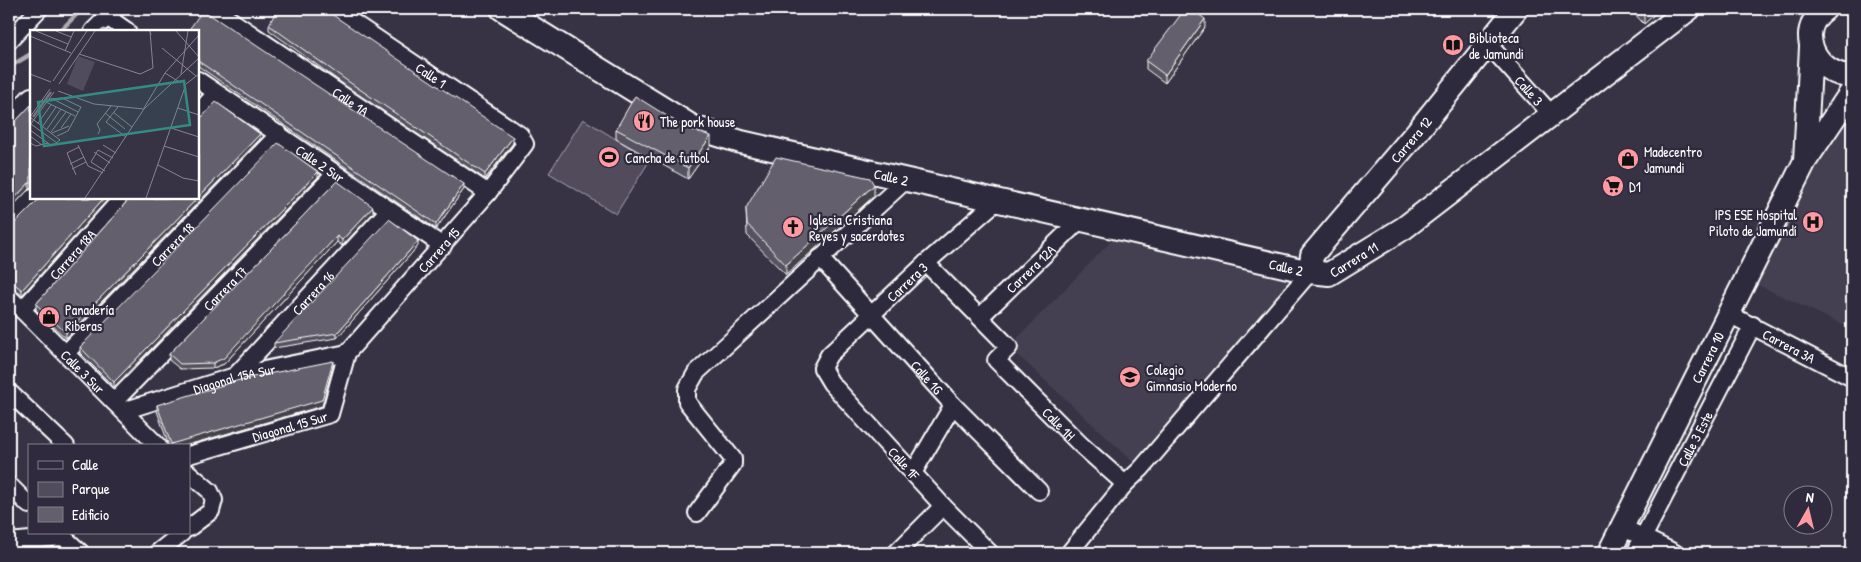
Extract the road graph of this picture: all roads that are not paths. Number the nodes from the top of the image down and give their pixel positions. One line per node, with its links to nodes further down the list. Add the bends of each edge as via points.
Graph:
1 (39, 9): 11 (street)
2 (214, 9): 27 (street, Calle 1A)
3 (333, 9): 23 (street, Calle 1, via 520,135)
4 (502, 9): 26 (main road, Calle 2, via 692,127 741,142)
5 (1516, 9): 12 (main road, Carrera 12)
6 (1689, 9): 20 (main road, Carrera 11)
7 (1816, 12): 13 (main road, Carrera 10)
8 (111, 13): 9 (street); 10 (street)
9 (94, 30)
10 (125, 30)
11 (9, 42)
12 (1488, 44): 20 (street, Calle 3); 37 (main road, Carrera 12, via 1312,255)
13 (1812, 47): 14 (main road, via 1826,69 1838,75); 24 (main road, Carrera 10)
14 (1852, 76)
15 (199, 81): 17 (street, Calle 2 Sur)
16 (1852, 91): 24 (main road, Carrera 10)
17 (216, 93): 19 (street); 22 (street, Calle 2 Sur)
18 (30, 97): 21 (street)
19 (199, 112)
20 (1552, 115): 37 (main road, Carrera 11, via 1404,228 1329,274)
21 (9, 120)
22 (279, 134): 25 (street, Calle 2 Sur); 44 (street, Carrera 18)
23 (524, 144): 27 (street, Carrera 15)
24 (1804, 161): 40 (main road, Carrera 10)
25 (335, 174): 31 (street, Calle 2 Sur); 51 (street, Carrera 17)
26 (907, 179): 30 (main road, Calle 2); 35 (street)
27 (488, 193): 34 (street, Carrera 15)
28 (31, 199): 33 (street)
29 (121, 199): 39 (street, Carrera 18A)
30 (998, 200): 32 (main road, Calle 2); 36 (street, Carrera 3)
31 (389, 210): 34 (street, Calle 2 Sur); 47 (street, Carrera 16)
32 (1081, 219): 37 (main road, Calle 2); 42 (street, Carrera 12A)
33 (9, 222)
34 (443, 246): 45 (street, Carrera 15)
35 (820, 258): 41 (street, Calle 1G); 62 (street, via 696,373 687,389 687,402 732,458 733,464)
36 (926, 263): 41 (street, Carrera 3); 42 (street)
37 (1310, 272): 57 (street, Carrera 11)
38 (9, 297): 39 (street, Calle 3 Sur)
39 (22, 310): 44 (street, Calle 3 Sur)
40 (1727, 313): 43 (street, Carrera 3A); 64 (main road, Carrera 10)
41 (872, 315): 46 (street, Carrera 3, via 829,355); 50 (street, Calle 1G)
42 (980, 317): 57 (street, Calle 1H, via 1009,347 996,360)
43 (1753, 325): 48 (street, Carrera 3A); 66 (street, Calle 3 Este)
44 (66, 353): 51 (street, Calle 3 Sur)
45 (347, 353): 47 (street, Diagonal 15A Sur); 54 (street, Diagonal 15 Sur, via 330,414)
46 (822, 368): 55 (street, Calle 1F, via 831,383)
47 (235, 376): 51 (street, Diagonal 15A Sur)
48 (1852, 378)
49 (9, 392): 52 (street)
50 (953, 405): 55 (street); 59 (street, Calle 1G)
51 (118, 407): 53 (street, Calle 3 Sur)
52 (64, 444)
53 (156, 444)
54 (190, 455)
55 (914, 473): 61 (street, Calle 1F)
56 (190, 474): 63 (street, via 210,491 214,500 211,510)
57 (1126, 484): 71 (street, Carrera 11)
58 (9, 485): 60 (street)
59 (1039, 491)
60 (28, 503)
61 (943, 506): 69 (street); 70 (street, Calle 1F)
62 (696, 513)
63 (190, 527)
64 (1622, 528): 66 (street); 72 (main road, Carrera 10)
65 (60, 535): 67 (street); 68 (street)
66 (1643, 538): 73 (street, Calle 3 Este); 74 (street)
67 (9, 542)
68 (81, 553)
69 (896, 553)
70 (990, 553)
71 (1068, 553)
72 (1611, 553)
73 (1636, 553)
74 (1675, 553)

